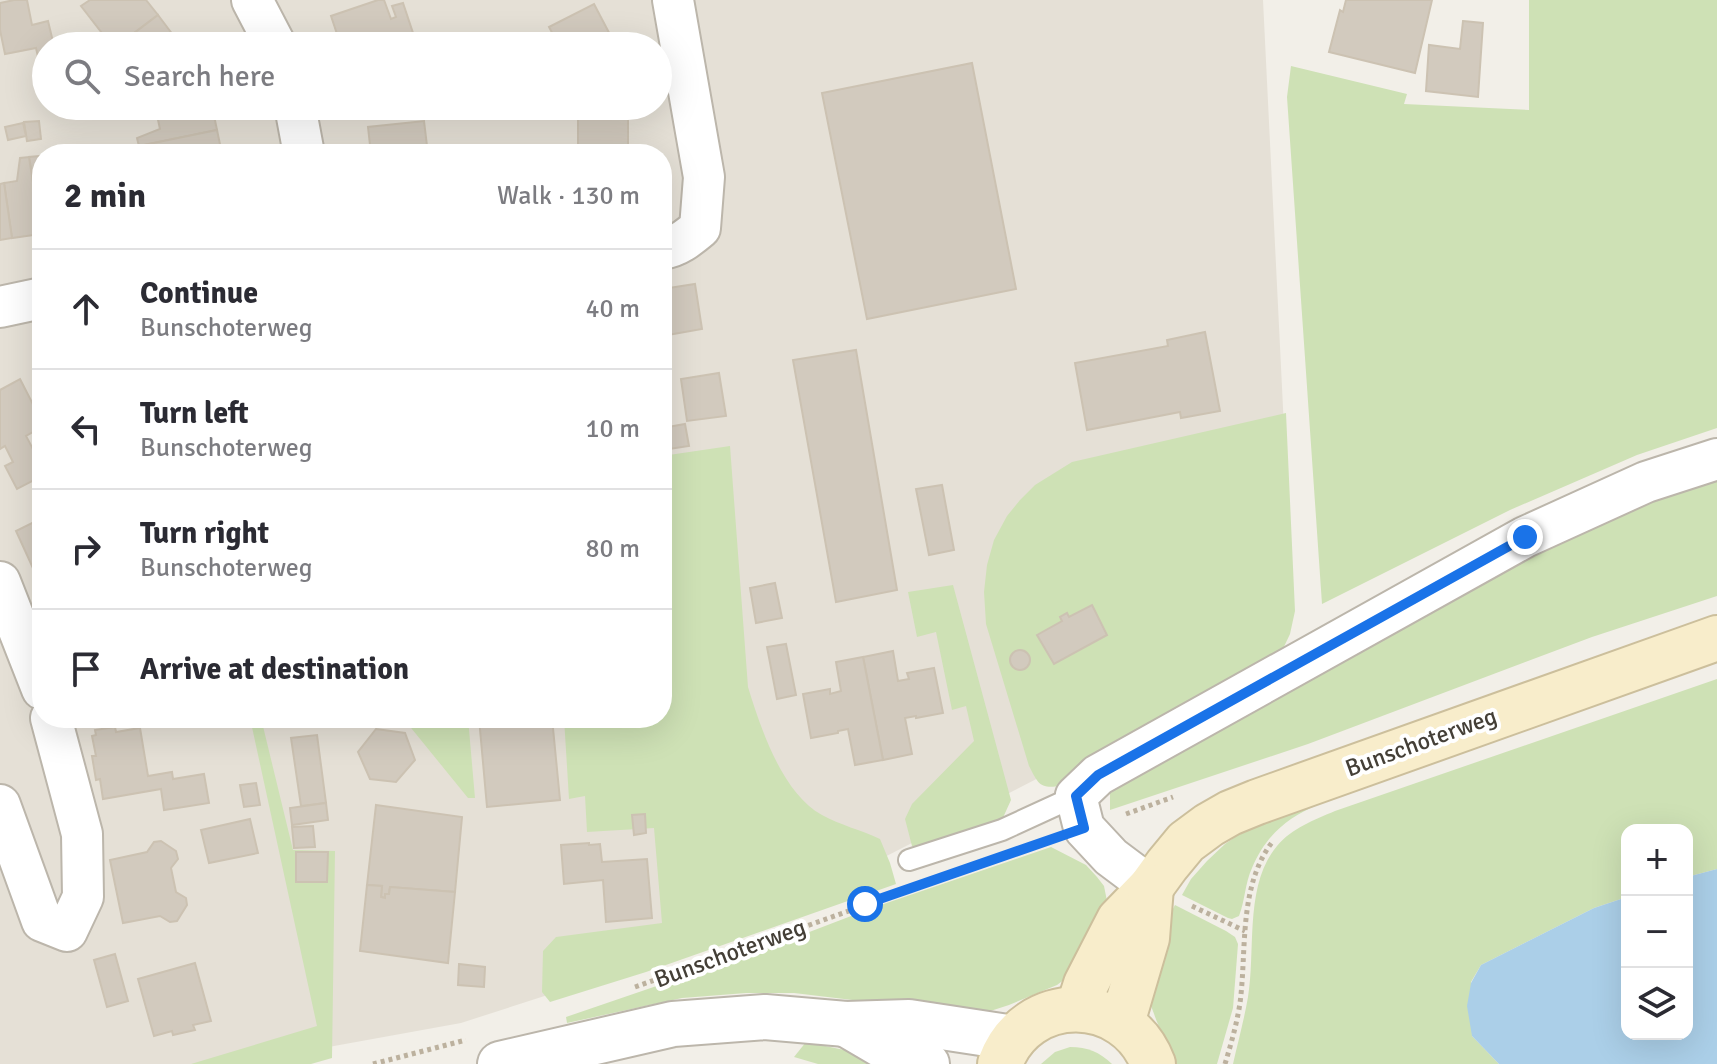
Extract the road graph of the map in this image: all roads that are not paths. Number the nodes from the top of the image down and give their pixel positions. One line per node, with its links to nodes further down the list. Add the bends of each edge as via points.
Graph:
1 (252, 0): 3 (street)
2 (674, 0): 6 (street, via 704,177 700,228)
3 (269, 32)
4 (298, 120): 5 (street)
5 (302, 144)
6 (674, 244)
7 (32, 300): 8 (street)
8 (0, 307)
9 (1717, 459): 14 (street, via 1646,482 1525,537 1098,775)
10 (0, 582): 12 (street)
11 (1717, 638): 17 (main road, Bunschoterweg, via 1230,813 1186,842)
12 (32, 664)
13 (54, 728): 15 (street, via 82,834 83,897 67,931 42,921)
14 (1076, 796): 16 (lane, via 1002,830); 17 (street, via 1084,828)
15 (0, 805)
16 (909, 860)
17 (1151, 887): 18 (main road, Bunschoterweg, via 1119,920); 19 (main road, via 1147,938)
18 (1078, 1009): 19 (main road); 21 (main road, via 1032,1022)
19 (1122, 1023): 24 (main road, via 1140,1039)
20 (846, 1024): 21 (street, Bunschoterweg, via 909,1022); 22 (street, Bunschoterweg, via 765,1017 673,1024); 23 (street, Bunschoterweg)
21 (1007, 1051)
22 (485, 1052)
23 (927, 1064)
24 (1153, 1064)

